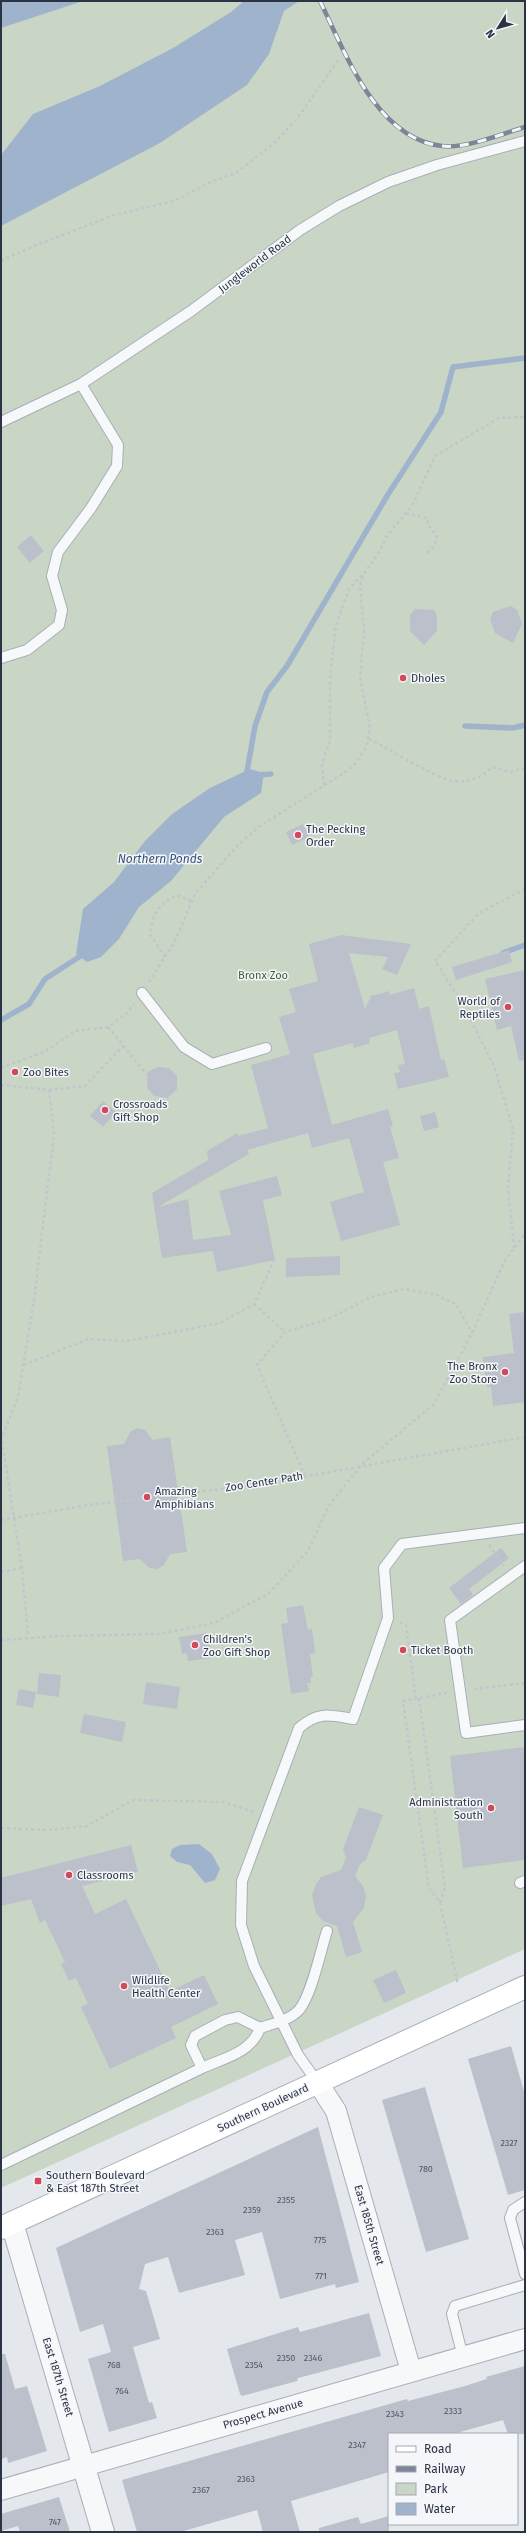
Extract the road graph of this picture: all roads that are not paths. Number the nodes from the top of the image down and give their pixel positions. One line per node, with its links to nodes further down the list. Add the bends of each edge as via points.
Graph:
1 (525, 141): 2 (lane, Jungleworld Road, via 437,165 388,182 339,206 300,230 192,310)
2 (81, 384): 3 (lane, Jungleworld Road); 4 (lane, via 118,445 117,466 91,508 58,552 52,576 62,610 59,625 27,650)
3 (1, 422)
4 (1, 658)
5 (142, 993): 6 (lane, via 184,1047 212,1064)
6 (266, 1048)
7 (525, 1528): 12 (lane, via 402,1544 384,1568 388,1618 354,1719 328,1714 310,1718 299,1728 242,1881 241,1924 254,1966)
8 (525, 1566): 9 (lane, via 450,1620 466,1733)
9 (525, 1726)
10 (327, 1931): 12 (lane, via 307,1994 299,2010)
11 (525, 1987): 15 (main road, Southern Boulevard)
12 (281, 2021): 13 (lane); 15 (lane, via 298,2054)
13 (260, 2028): 14 (lane, via 256,2040 247,2048); 14 (lane, via 238,2017 225,2020 194,2036 191,2045)
14 (202, 2068): 16 (lane)
15 (318, 2083): 18 (main road, Southern Boulevard); 23 (street, East 185th Street, via 336,2111)
16 (1, 2165)
17 (525, 2202): 19 (lane, via 512,2210 510,2218)
18 (6, 2225): 24 (street, East 187th Street)
19 (525, 2274)
20 (525, 2286): 22 (lane, via 455,2306 452,2314)
21 (525, 2339): 22 (street, Prospect Avenue)
22 (463, 2356): 23 (street, Prospect Avenue)
23 (412, 2371): 24 (street, Prospect Avenue)
24 (84, 2465): 25 (street, Prospect Avenue); 26 (street, East 187th Street)
25 (1, 2490)
26 (103, 2532)

